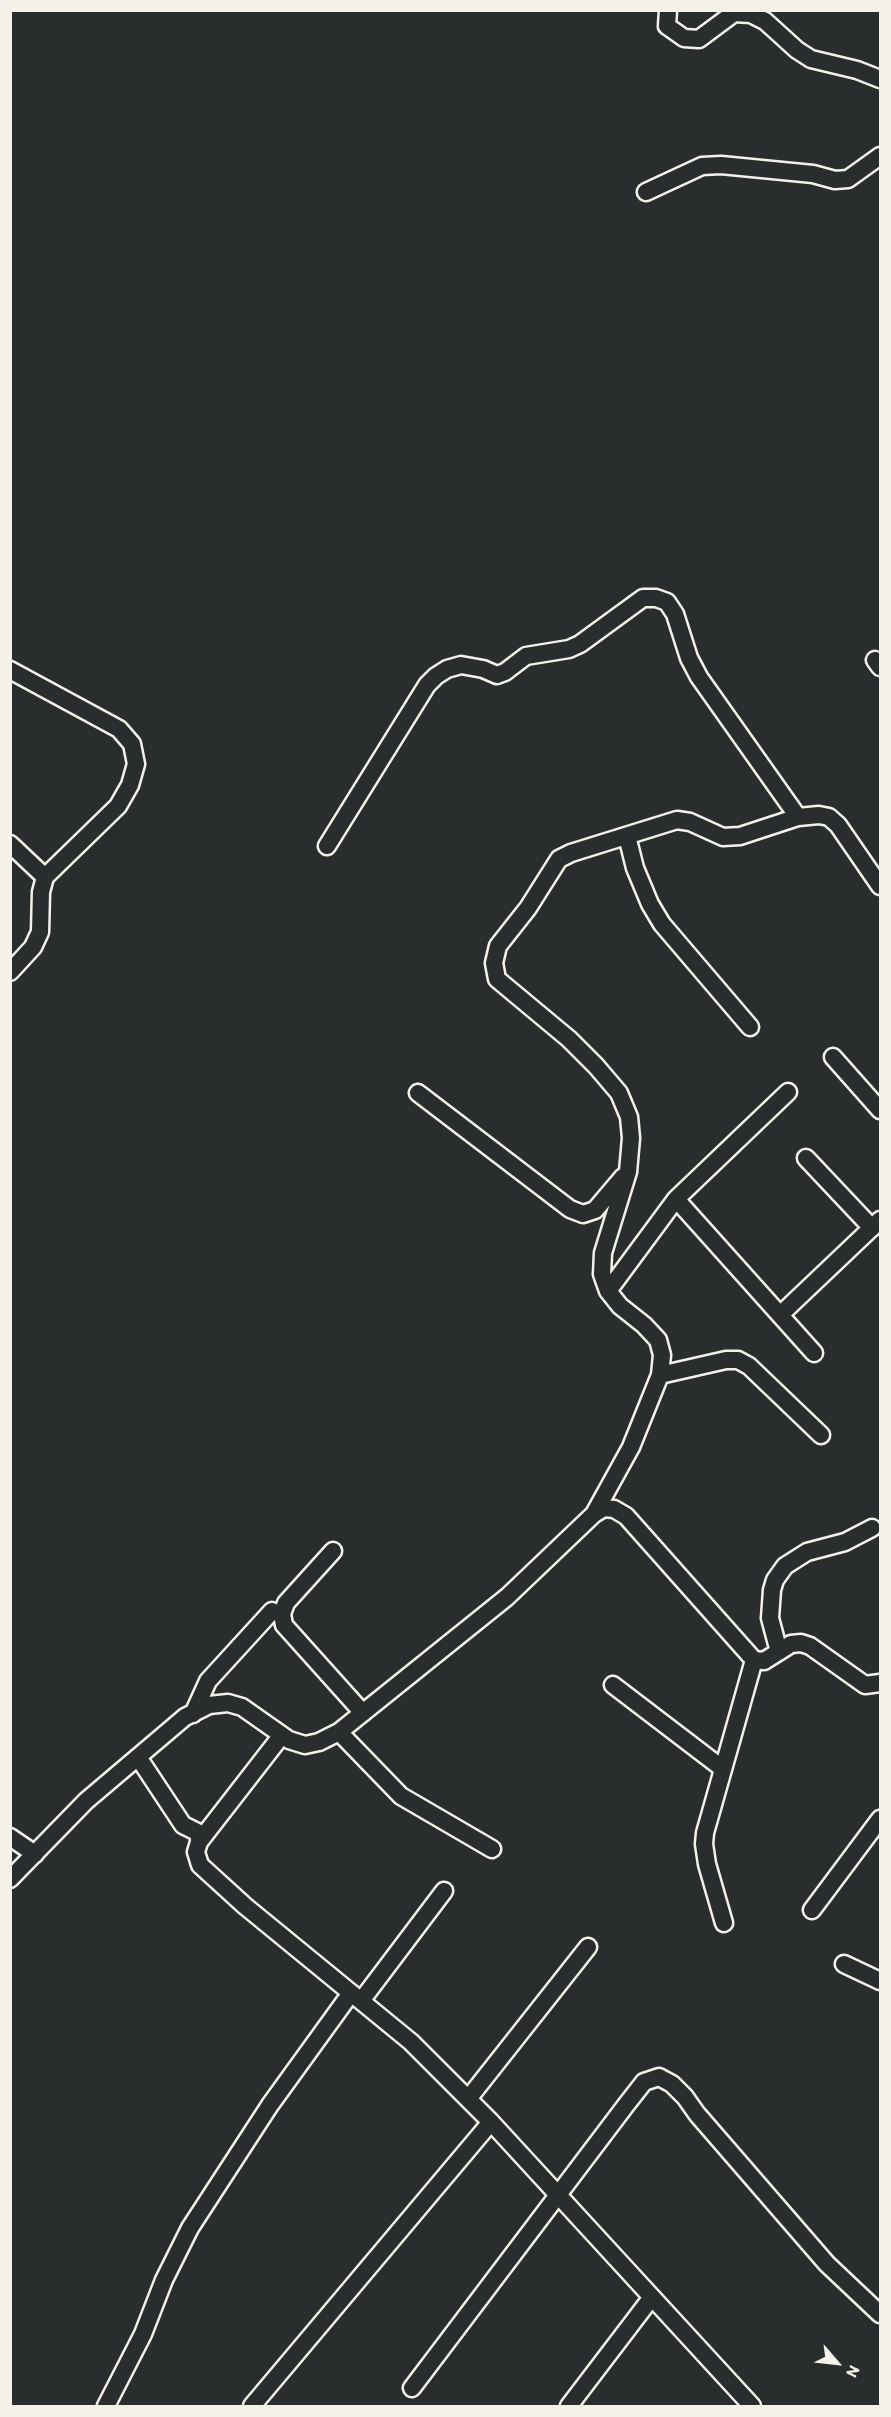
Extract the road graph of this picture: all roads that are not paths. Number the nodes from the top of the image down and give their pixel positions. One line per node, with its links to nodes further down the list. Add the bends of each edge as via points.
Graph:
1 (668, 10): 2 (street, via 667,26 684,38 699,39 734,13 751,14 811,59)
2 (880, 79)
3 (880, 156): 4 (street, via 848,179 702,166)
4 (646, 192)
5 (10, 670): 10 (street, via 119,729 132,744 136,764 118,806)
6 (798, 818): 7 (street, via 740,836 723,837 677,820); 9 (street, via 699,677 667,602 643,598 569,649 526,656 497,675 461,665 435,676); 11 (street, via 819,815 834,821)
7 (627, 836): 13 (street, via 635,867 662,924); 19 (street, via 560,860 498,946 494,963 497,979 569,1040 619,1093 631,1137)
8 (10, 844): 10 (street)
9 (327, 846)
10 (45, 877): 12 (street, via 40,932 33,947)
11 (880, 886)
12 (10, 972)
13 (750, 1027)
14 (833, 1057): 17 (street)
15 (788, 1092): 20 (street)
16 (418, 1093): 19 (street, via 570,1209 583,1214 595,1210)
17 (880, 1110)
18 (806, 1158): 21 (street)
19 (628, 1172): 22 (street, via 603,1253 602,1274)
20 (676, 1199): 22 (street); 23 (street)
21 (876, 1224): 23 (street)
22 (608, 1291): 25 (street, via 658,1340 662,1355)
23 (780, 1315): 24 (street)
24 (814, 1353)
25 (660, 1375): 26 (street, via 738,1360); 27 (street, via 631,1447)
26 (821, 1435)
27 (594, 1514): 32 (street, via 604,1508 626,1516); 35 (street, via 507,1597)
28 (872, 1528): 31 (street, via 845,1542 807,1552 785,1566 772,1590 770,1618)
29 (333, 1551): 35 (street, via 286,1603 284,1625)
30 (272, 1611): 36 (street, via 208,1681)
31 (779, 1652): 32 (street, via 764,1661); 34 (street, via 791,1644 810,1646 866,1685)
32 (754, 1660): 40 (street)
33 (613, 1685): 40 (street)
34 (879, 1686)
35 (363, 1713): 37 (street)
36 (193, 1714): 38 (street, via 209,1705 228,1703 242,1707); 39 (street)
37 (339, 1732): 38 (street, via 304,1745); 44 (street, via 401,1796)
38 (282, 1735): 43 (street)
39 (138, 1757): 43 (street, via 183,1825 199,1833); 45 (street, via 86,1801)
40 (723, 1769): 49 (street, via 704,1844)
41 (880, 1819): 48 (street)
42 (10, 1837): 45 (street)
43 (199, 1842): 53 (street, via 196,1852 200,1865 210,1875)
44 (492, 1849)
45 (35, 1854): 46 (street)
46 (10, 1879)
47 (444, 1891): 53 (street)
48 (812, 1910)
49 (724, 1923)
50 (588, 1947): 54 (street)
51 (844, 1964): 52 (street)
52 (880, 1981)
53 (356, 1997): 54 (street, via 411,2042); 60 (street, via 270,2105 190,2228)
54 (468, 2099): 55 (street)
55 (491, 2122): 56 (street); 61 (street)
56 (559, 2196): 57 (street); 58 (street, via 644,2082 659,2077 672,2084 827,2264); 59 (street)
57 (652, 2297): 62 (street); 63 (street)
58 (880, 2314)
59 (412, 2388)
60 (106, 2406)
61 (252, 2406)
62 (569, 2406)
63 (752, 2406)

